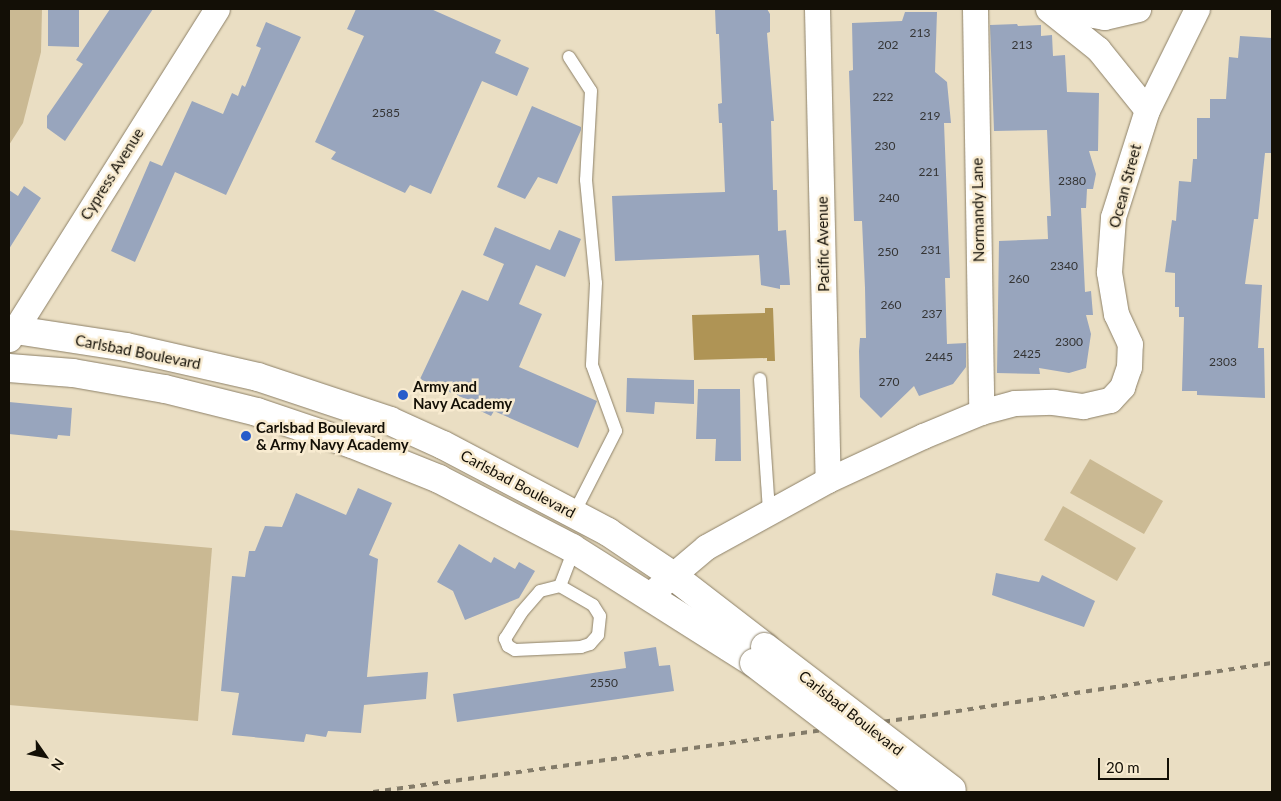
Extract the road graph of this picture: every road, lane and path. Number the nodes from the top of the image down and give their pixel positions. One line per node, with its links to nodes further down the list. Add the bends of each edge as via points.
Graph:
1 (217, 9): 10 (street, Cypress Avenue)
2 (817, 9): 14 (street, Pacific Avenue)
3 (975, 9): 13 (street, Normandy Lane)
4 (1048, 9): 9 (street, via 1098,49)
5 (1060, 9): 6 (street, via 1104,17)
6 (1138, 9)
7 (1198, 9): 9 (street, Ocean Street)
8 (569, 57): 16 (lane, via 591,91 586,180 596,283 592,365 616,431)
9 (1147, 110): 13 (street, Ocean Street, via 1113,217 1109,272 1116,314 1130,344 1129,367 1122,387 1110,400 1083,406 1053,402 1015,403)
10 (11, 332): 16 (main road, Carlsbad Boulevard, via 126,347 258,378 332,401 443,444)
11 (9, 368): 17 (main road, Carlsbad Boulevard, via 72,373 165,389 257,412 440,479)
12 (760, 380): 15 (lane)
13 (981, 412): 14 (street, Ocean Street)
14 (828, 480): 15 (street, Ocean Street)
15 (769, 512): 18 (street, Ocean Street, via 706,547)
16 (574, 513): 18 (main road, Carlsbad Boulevard)
17 (574, 550): 19 (lane); 20 (main road, Carlsbad Boulevard)
18 (672, 575): 20 (street, Ocean Street); 21 (main road, Carlsbad Boulevard)
19 (560, 586): 19 (lane, via 593,605 600,616 598,635 590,644 581,647 515,650 508,646 506,639 521,613 540,591)
20 (648, 596): 21 (main road, Carlsbad Boulevard)
21 (760, 655): 22 (main road, Carlsbad Boulevard, bridge); 23 (main road, Carlsbad Boulevard, bridge)
22 (953, 791)
23 (923, 792)

